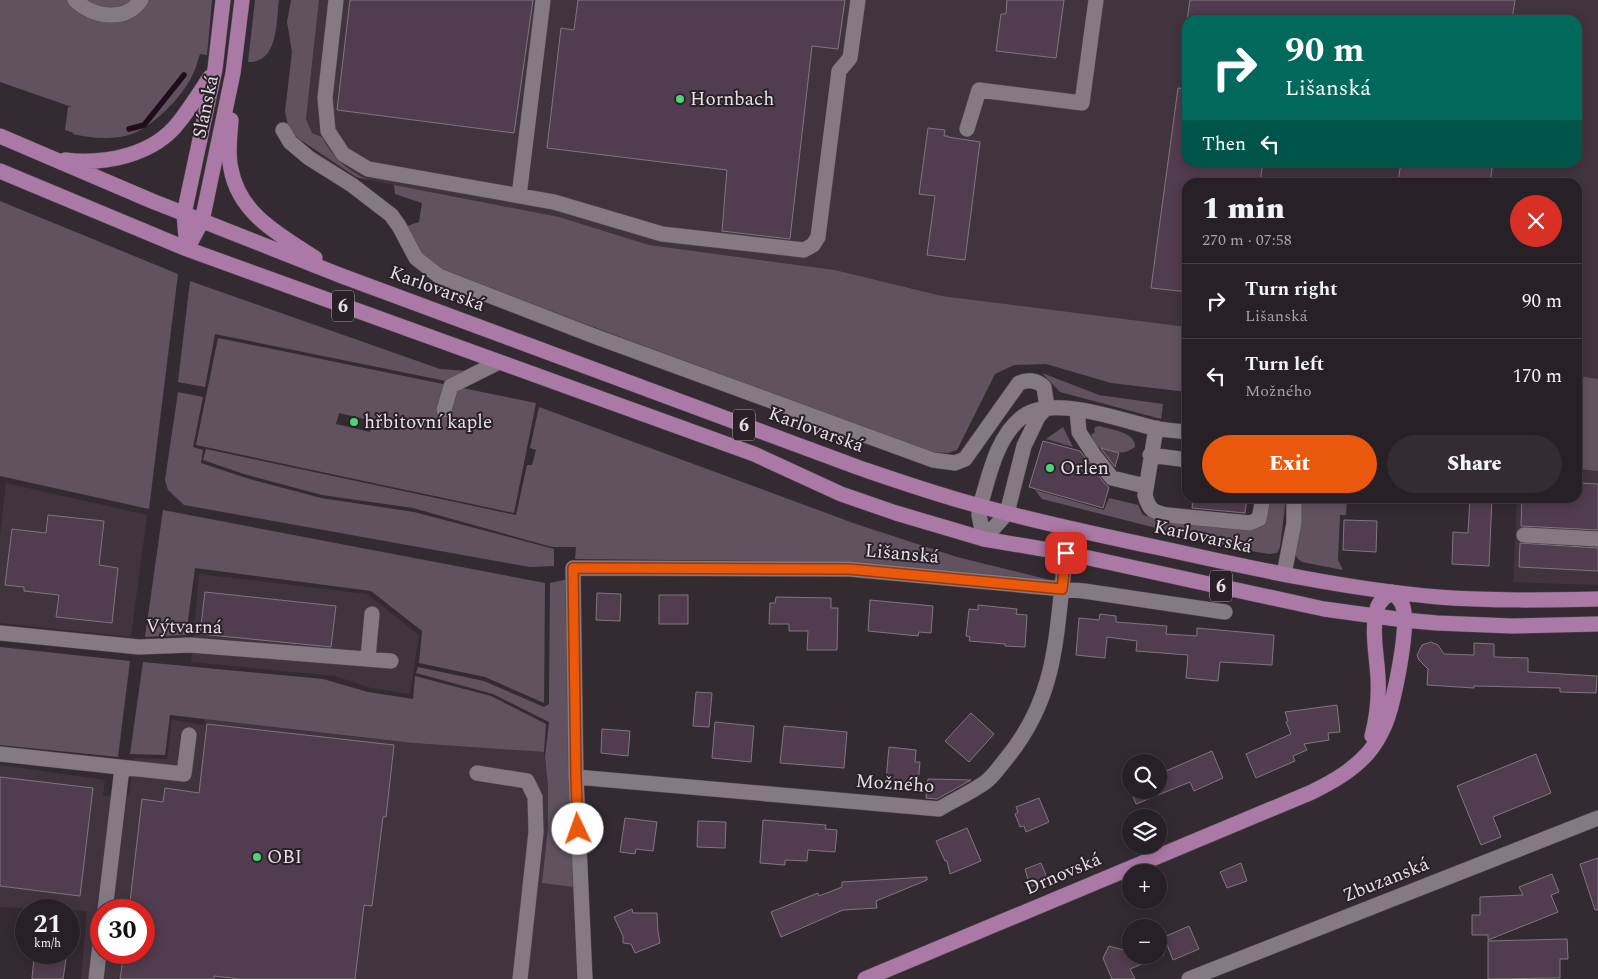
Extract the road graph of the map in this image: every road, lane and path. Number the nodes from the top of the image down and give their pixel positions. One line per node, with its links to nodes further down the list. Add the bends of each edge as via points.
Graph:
1 (75, 0): 2 (street, via 96,14 111,16 124,14)
2 (141, 0)
3 (223, 0): 9 (main road, Slánská)
4 (242, 0): 10 (main road, Slánská)
5 (336, 0): 16 (street, via 325,98 328,130 343,154 368,168)
6 (543, 0): 16 (street)
7 (858, 0): 16 (street, via 850,58 839,72 818,237 813,245 804,250 662,234 554,202)
8 (1096, 0): 11 (street, via 1082,103 979,90)
9 (215, 70): 14 (main road, via 178,124 149,147 103,160); 17 (main road, Slánská)
10 (233, 73): 18 (main road, Slánská); 20 (main road, via 229,159 236,189 266,226)
11 (966, 129)
12 (283, 130): 22 (street, via 290,142 310,158 391,215 416,258 439,276 933,460 955,463 964,459 1018,382 1039,382 1044,387)
13 (0, 136): 14 (main road, Karlovarská / 6)
14 (52, 159): 17 (main road, Karlovarská / 6)
15 (0, 171): 19 (main road, 6)
16 (519, 196)
17 (184, 214): 18 (main road, Karlovarská / 6); 19 (main road, Slánská)
18 (202, 220): 19 (main road, Slánská); 20 (main road, Karlovarská / 6)
19 (187, 249): 21 (main road, 6)
20 (342, 276): 32 (main road, Karlovarská / 6, via 857,467)
21 (499, 362): 23 (street, via 452,386); 35 (main road, 6, via 754,454 841,494)
22 (1047, 407): 24 (street); 32 (street, via 1021,418 1008,434 998,450); 33 (street, via 1038,417 1024,446)
23 (444, 410)
24 (1077, 410): 25 (street); 29 (street, via 1080,432 1112,478)
25 (1156, 428): 26 (street); 27 (street)
26 (1182, 431)
27 (1150, 455): 28 (street); 29 (street)
28 (1182, 459)
29 (1145, 486): 30 (street, via 1148,505 1155,512 1167,515 1250,523 1259,519)
30 (1262, 503)
31 (1294, 503): 38 (street, via 1294,523)
32 (980, 506): 33 (main road, Karlovarská / 6); 35 (street)
33 (1007, 513): 35 (street); 38 (main road, Karlovarská / 6)
34 (1524, 535): 36 (street)
35 (984, 539): 37 (main road, 6)
36 (1598, 540)
37 (1066, 553): 39 (street, Možného); 44 (main road, 6, via 1324,609)
38 (1284, 574): 40 (main road, Karlovarská / 6)
39 (1062, 589): 42 (street, Lišanská); 55 (street, Možného, via 1056,647 1034,719 988,780 939,809); 55 (street, Lišanská, via 849,569 573,568)
40 (1392, 592): 41 (main road, Karlovarská / 6, via 1451,598); 44 (main road, via 1381,601); 45 (main road, via 1402,604)
41 (1598, 599)
42 (1225, 612)
43 (372, 614): 48 (street)
44 (1375, 617): 45 (main road, 6); 52 (main road, Drnovská, via 1376,719 1367,748)
45 (1404, 620): 46 (main road, 6, via 1512,626); 52 (main road, Drnovská, via 1401,660 1389,712 1376,742)
46 (1598, 624)
47 (0, 633): 48 (street, Výtvarná, via 139,647 190,645)
48 (368, 658): 49 (street, Výtvarná)
49 (391, 661)
50 (189, 735): 53 (street, via 184,774)
51 (0, 754): 53 (street)
52 (1356, 765): 62 (main road, Drnovská, via 1312,792)
53 (122, 768): 57 (street)
54 (477, 773): 60 (street, via 527,781 535,796 536,832)
55 (576, 777): 61 (street)
56 (1598, 818): 63 (street, Zbuzanská)
57 (105, 899)
58 (98, 964): 59 (street)
59 (96, 979)
60 (520, 979)
61 (585, 979)
62 (865, 979)
63 (1189, 979)

